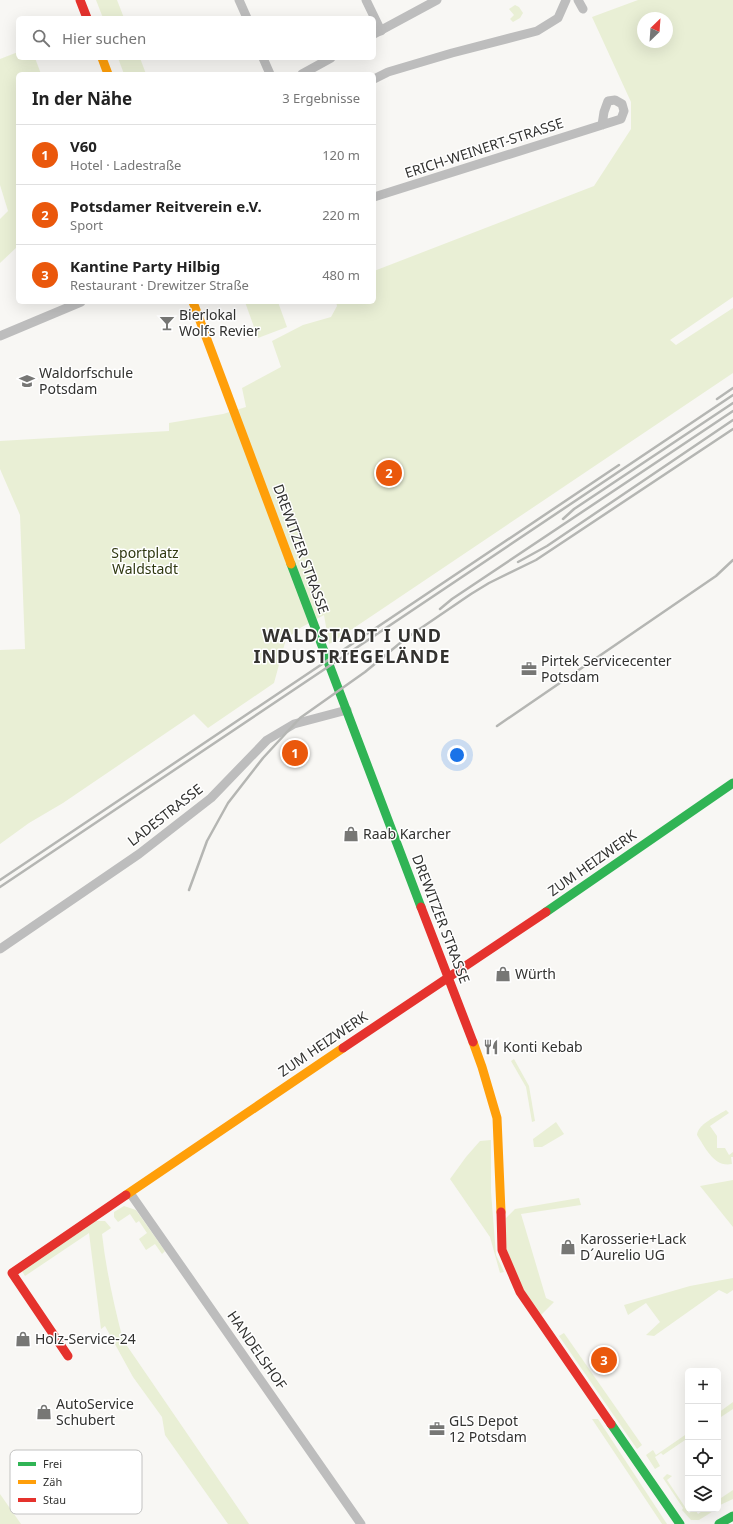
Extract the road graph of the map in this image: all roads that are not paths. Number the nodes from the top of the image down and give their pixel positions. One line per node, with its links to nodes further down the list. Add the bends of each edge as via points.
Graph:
1 (80, 0): 8 (street)
2 (239, 0): 9 (street)
3 (366, 0): 10 (street)
4 (437, 0): 11 (street)
5 (566, 0): 18 (street, via 558,18 537,31 395,70)
6 (578, 0): 7 (street)
7 (583, 9)
8 (86, 16)
9 (246, 16)
10 (372, 16)
11 (377, 32)
12 (103, 60): 15 (street)
13 (264, 60): 16 (street)
14 (327, 60): 17 (street)
15 (107, 72)
16 (269, 72)
17 (306, 72)
18 (376, 79)
19 (602, 124): 20 (street, ERICH-WEINERT-STRASSE)
20 (376, 196)
21 (76, 304): 23 (street)
22 (194, 304): 24 (street, DREWITZER STRASSE)
23 (0, 336)
24 (347, 710): 26 (street, LADESTRASSE, via 294,724 267,740 205,802 139,854); 27 (street, DREWITZER STRASSE)
25 (733, 782): 27 (street, ZUM HEIZWERK)
26 (0, 949)
27 (448, 978): 28 (street, ZUM HEIZWERK, via 370,1028); 32 (street, DREWITZER STRASSE, via 482,1067 497,1118 504,1256 520,1292)
28 (130, 1193): 29 (street, ZUM HEIZWERK, via 12,1273); 31 (street, HANDELSHOF)
29 (68, 1356)
30 (733, 1516): 33 (street)
31 (361, 1524)
32 (680, 1524)
33 (719, 1524)

